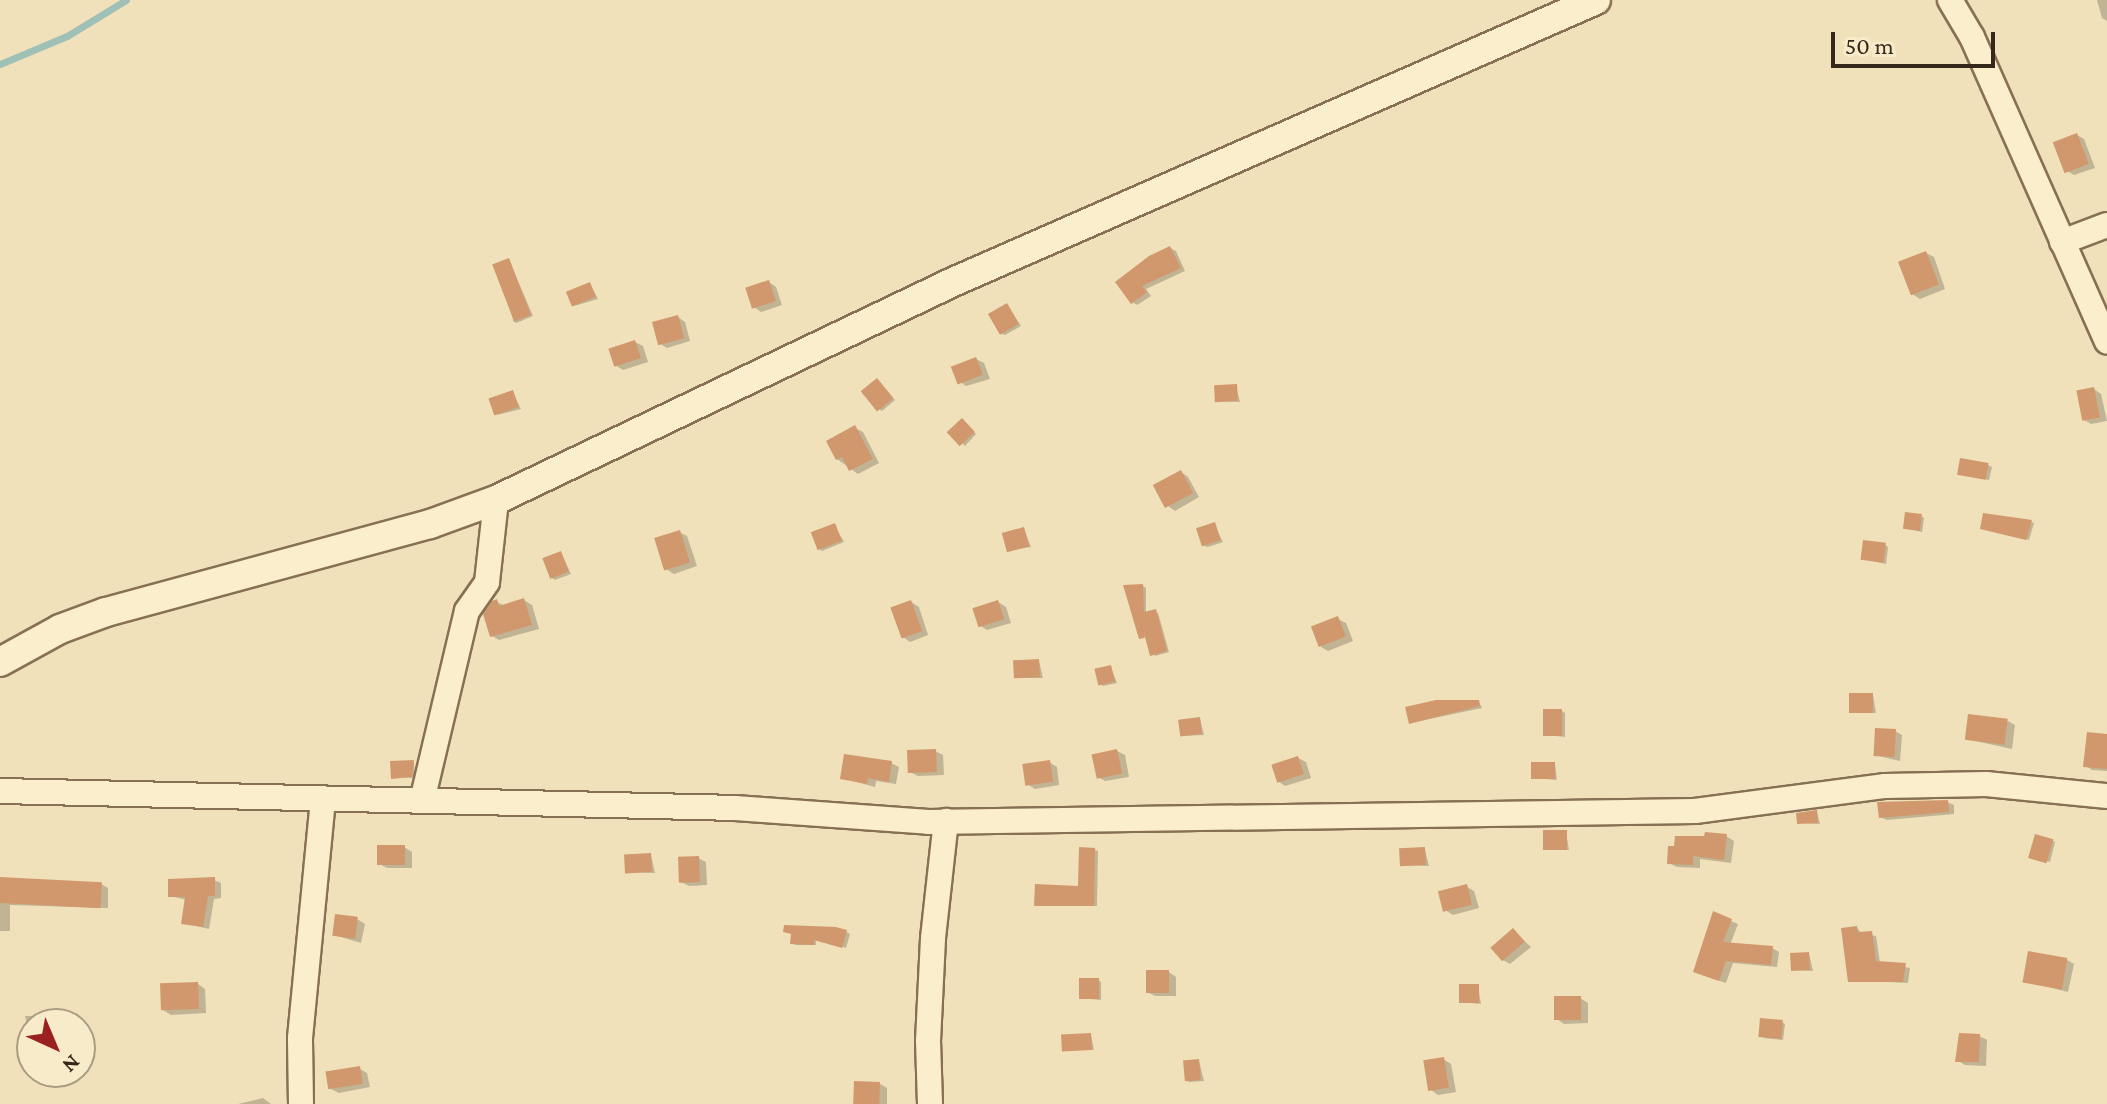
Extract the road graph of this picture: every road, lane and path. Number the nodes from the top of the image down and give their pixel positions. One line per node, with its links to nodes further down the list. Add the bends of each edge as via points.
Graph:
1 (1596, 0): 6 (street, via 953,282)
2 (1950, 0): 4 (street, via 1972,37)
3 (2107, 225): 4 (street)
4 (2062, 242): 5 (street)
5 (2107, 341)
6 (496, 500): 7 (street, via 459,516 106,612 60,629); 11 (street, via 487,582 467,611)
7 (0, 662)
8 (0, 791): 10 (street)
9 (2107, 796): 12 (street, via 1986,784 1885,786 1695,811)
10 (323, 798): 11 (street); 13 (street, via 300,1038)
11 (422, 801): 12 (street, via 735,808)
12 (946, 821): 14 (street, via 932,952)
13 (301, 1104)
14 (930, 1104)

